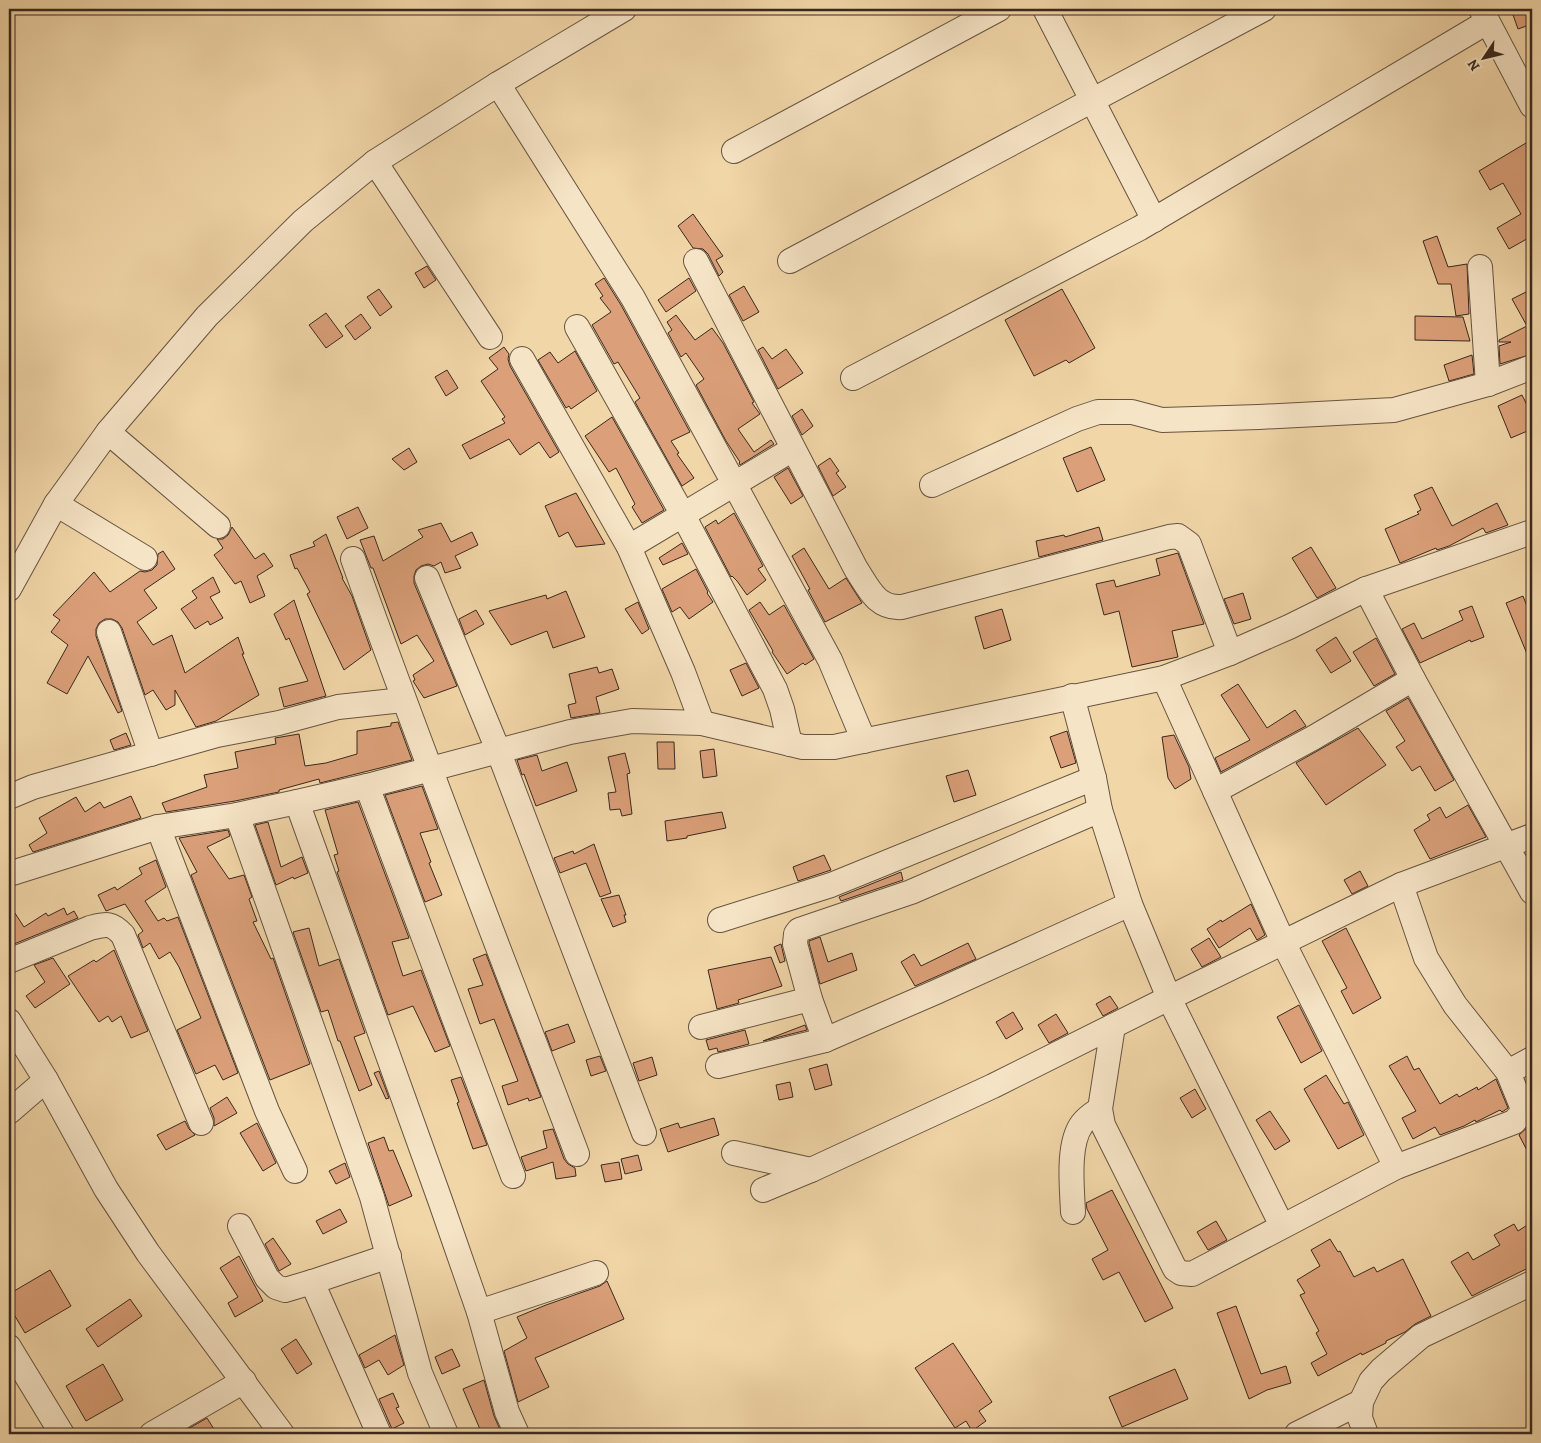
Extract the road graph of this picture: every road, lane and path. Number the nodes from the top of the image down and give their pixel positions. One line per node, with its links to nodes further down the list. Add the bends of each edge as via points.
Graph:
1 (624, 9): 6 (street)
2 (999, 9): 9 (street)
3 (1045, 9): 7 (street)
4 (1264, 9): 7 (street)
5 (1484, 16): 8 (street); 11 (street)
6 (498, 84): 10 (street); 23 (street, via 633,298)
7 (1091, 99): 11 (street); 13 (street)
8 (1532, 106)
9 (734, 151)
10 (375, 162): 16 (street); 21 (street, via 303,222 207,316)
11 (1154, 220): 19 (street)
12 (696, 261): 22 (street)
13 (790, 261)
14 (1480, 267): 20 (street)
15 (577, 327): 26 (street)
16 (490, 337)
17 (522, 358): 29 (street)
18 (1532, 367): 20 (street)
19 (853, 378)
20 (1488, 384): 24 (street, via 1394,410 1162,420 1132,412 1098,412)
21 (108, 432): 25 (street); 27 (street)
22 (793, 449): 23 (street); 36 (street, via 856,569 881,603 892,608 902,607 1178,536 1189,544)
23 (735, 484): 26 (street); 42 (street, via 830,660)
24 (932, 485)
25 (56, 504): 30 (street); 33 (street)
26 (683, 515): 29 (street); 43 (street, via 775,689)
27 (218, 526)
28 (1532, 532): 34 (street)
29 (629, 547): 41 (street)
30 (145, 558)
31 (353, 559): 40 (street)
32 (427, 578): 44 (street)
33 (9, 589)
34 (1366, 589): 36 (street); 38 (street)
35 (109, 632): 45 (street)
36 (1230, 653): 37 (street)
37 (1164, 678): 39 (street); 49 (street)
38 (1413, 679): 49 (street); 56 (street)
39 (1072, 696): 42 (street); 47 (street)
40 (403, 700): 45 (street, via 338,708 217,735); 46 (street)
41 (702, 723): 43 (street); 44 (street, via 632,720)
42 (864, 741): 43 (street, via 834,747)
43 (790, 744)
44 (498, 750): 46 (street); 77 (street)
45 (151, 754): 50 (street, via 33,787)
46 (431, 768): 48 (street); 79 (street)
47 (1094, 778): 52 (street); 61 (street, via 831,885)
48 (367, 786): 51 (street); 83 (street)
49 (1215, 791): 62 (street)
50 (9, 797)
51 (297, 802): 53 (street); 93 (street)
52 (1100, 810): 60 (street); 65 (street, via 911,892 799,930 795,944)
53 (237, 815): 54 (street); 88 (street, via 372,1197)
54 (158, 827): 57 (street); 82 (street, via 267,1111)
55 (1532, 836): 56 (street)
56 (1505, 845): 58 (street); 59 (street)
57 (9, 874)
58 (1401, 885): 62 (street); 72 (street, via 1426,958 1456,1005)
59 (1532, 892)
60 (1130, 904): 64 (street); 69 (street)
61 (720, 920)
62 (1283, 942): 64 (street); 80 (street)
63 (9, 961): 76 (street, via 90,928 104,924 115,926 122,935)
64 (1169, 998): 67 (street); 87 (street)
65 (810, 999): 68 (street); 69 (street)
66 (9, 1021): 73 (street)
67 (1114, 1026): 74 (street); 81 (street)
68 (701, 1027)
69 (825, 1040): 71 (street)
70 (1532, 1059): 72 (street)
71 (718, 1066)
72 (1508, 1072): 80 (street, via 1523,1109 1518,1119)
73 (46, 1080): 75 (street); 96 (street, via 106,1188 148,1253)
74 (1100, 1109): 85 (street, via 1081,1124 1077,1134 1072,1156); 87 (street, via 1103,1125 1175,1269 1181,1273 1192,1274)
75 (9, 1112)
76 (201, 1123)
77 (644, 1133)
78 (734, 1153): 81 (street)
79 (577, 1154)
80 (1396, 1167): 87 (street)
81 (811, 1170): 84 (street)
82 (295, 1171)
83 (513, 1176)
84 (763, 1190)
85 (1073, 1212)
86 (240, 1226): 90 (street, via 267,1278 276,1287 285,1290)
87 (1282, 1226)
88 (389, 1256): 90 (street); 102 (street, via 420,1373)
89 (596, 1273): 93 (street)
90 (312, 1282): 101 (street)
91 (1532, 1282): 95 (street, via 1421,1336)
92 (1532, 1298): 95 (street, via 1425,1350)
93 (479, 1312): 103 (street)
94 (9, 1347): 98 (street)
95 (1397, 1358): 97 (street, via 1371,1381)
96 (244, 1381): 99 (street); 100 (street)
97 (1361, 1402): 104 (street); 105 (street, via 1360,1418)
98 (62, 1434)
99 (152, 1434)
100 (282, 1434)
101 (379, 1434)
102 (446, 1434)
103 (516, 1434)
104 (1297, 1434)
105 (1366, 1434)

